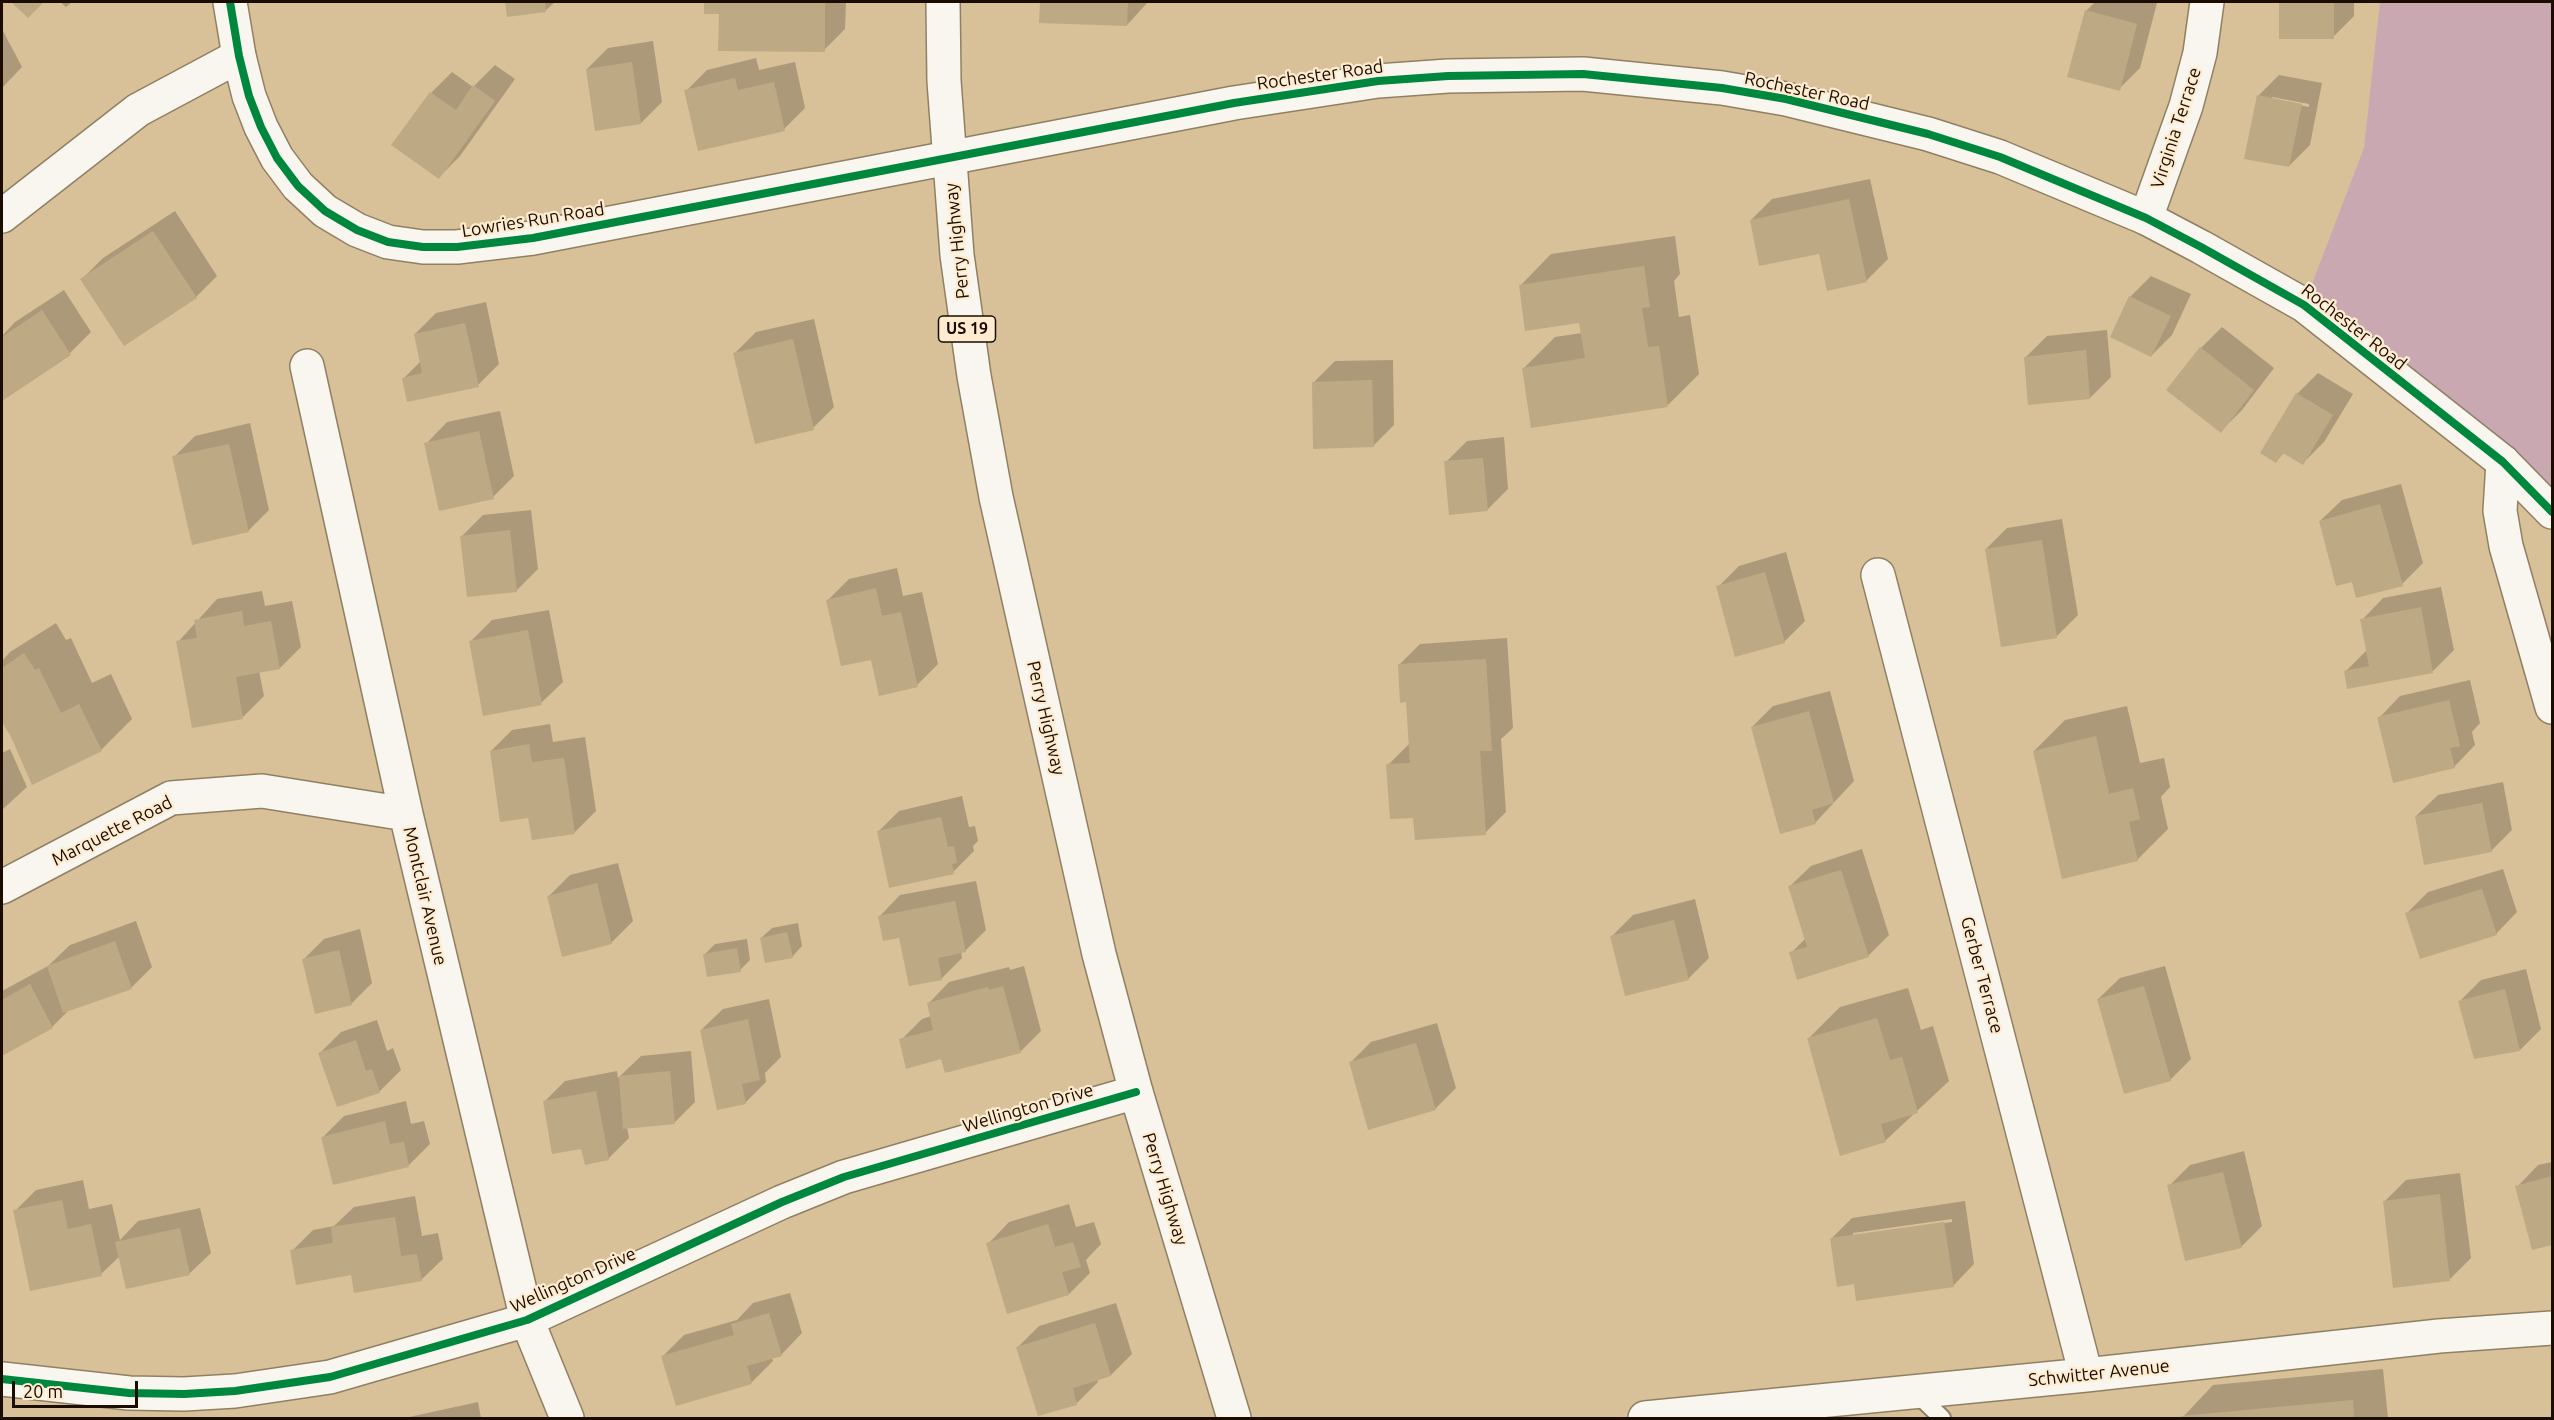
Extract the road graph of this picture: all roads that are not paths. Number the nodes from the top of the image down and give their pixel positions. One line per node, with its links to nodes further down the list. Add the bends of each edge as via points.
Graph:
1 (230, 2): 4 (street, Lowries Run Road)
2 (943, 2): 5 (street, Perry Highway / US 19)
3 (2207, 2): 7 (street, Virginia Terrace, via 2187,106)
4 (239, 56): 5 (street, Lowries Run Road, via 261,127 298,186 325,211 357,230 388,242 423,248 457,248 533,238); 6 (street, via 138,110)
5 (949, 159): 7 (street, Rochester Road, via 1234,104 1378,81 1583,74 1722,88 1854,115 2000,157); 15 (street, Perry Highway / US 19, via 957,255 996,497 1099,954)
6 (2, 216)
7 (2146, 218): 9 (street, Rochester Road, via 2304,304)
8 (307, 366): 13 (street, Montclair Avenue)
9 (2504, 462): 10 (street, Rochester Road); 12 (street, via 2500,511 2506,546)
10 (2553, 512)
11 (1878, 575): 18 (street, Gerber Terrace)
12 (2553, 707)
13 (406, 814): 14 (street, Marquette Road, via 262,791 171,798); 16 (street, Montclair Avenue)
14 (2, 887)
15 (1136, 1092): 16 (street, Wellington Drive, via 844,1177); 23 (street, Perry Highway / US 19)
16 (527, 1320): 21 (street, Wellington Drive, via 330,1377); 22 (street, Montclair Avenue)
17 (2553, 1328): 18 (street, Schwitter Avenue, via 2439,1336)
18 (2086, 1375): 20 (street, Schwitter Avenue)
19 (2, 1379): 21 (street, Wellington Drive)
20 (1915, 1392): 24 (street, Schwitter Avenue); 25 (lane)
21 (132, 1406)
22 (567, 1419)
23 (1234, 1419)
24 (1645, 1419)
25 (1942, 1419)

